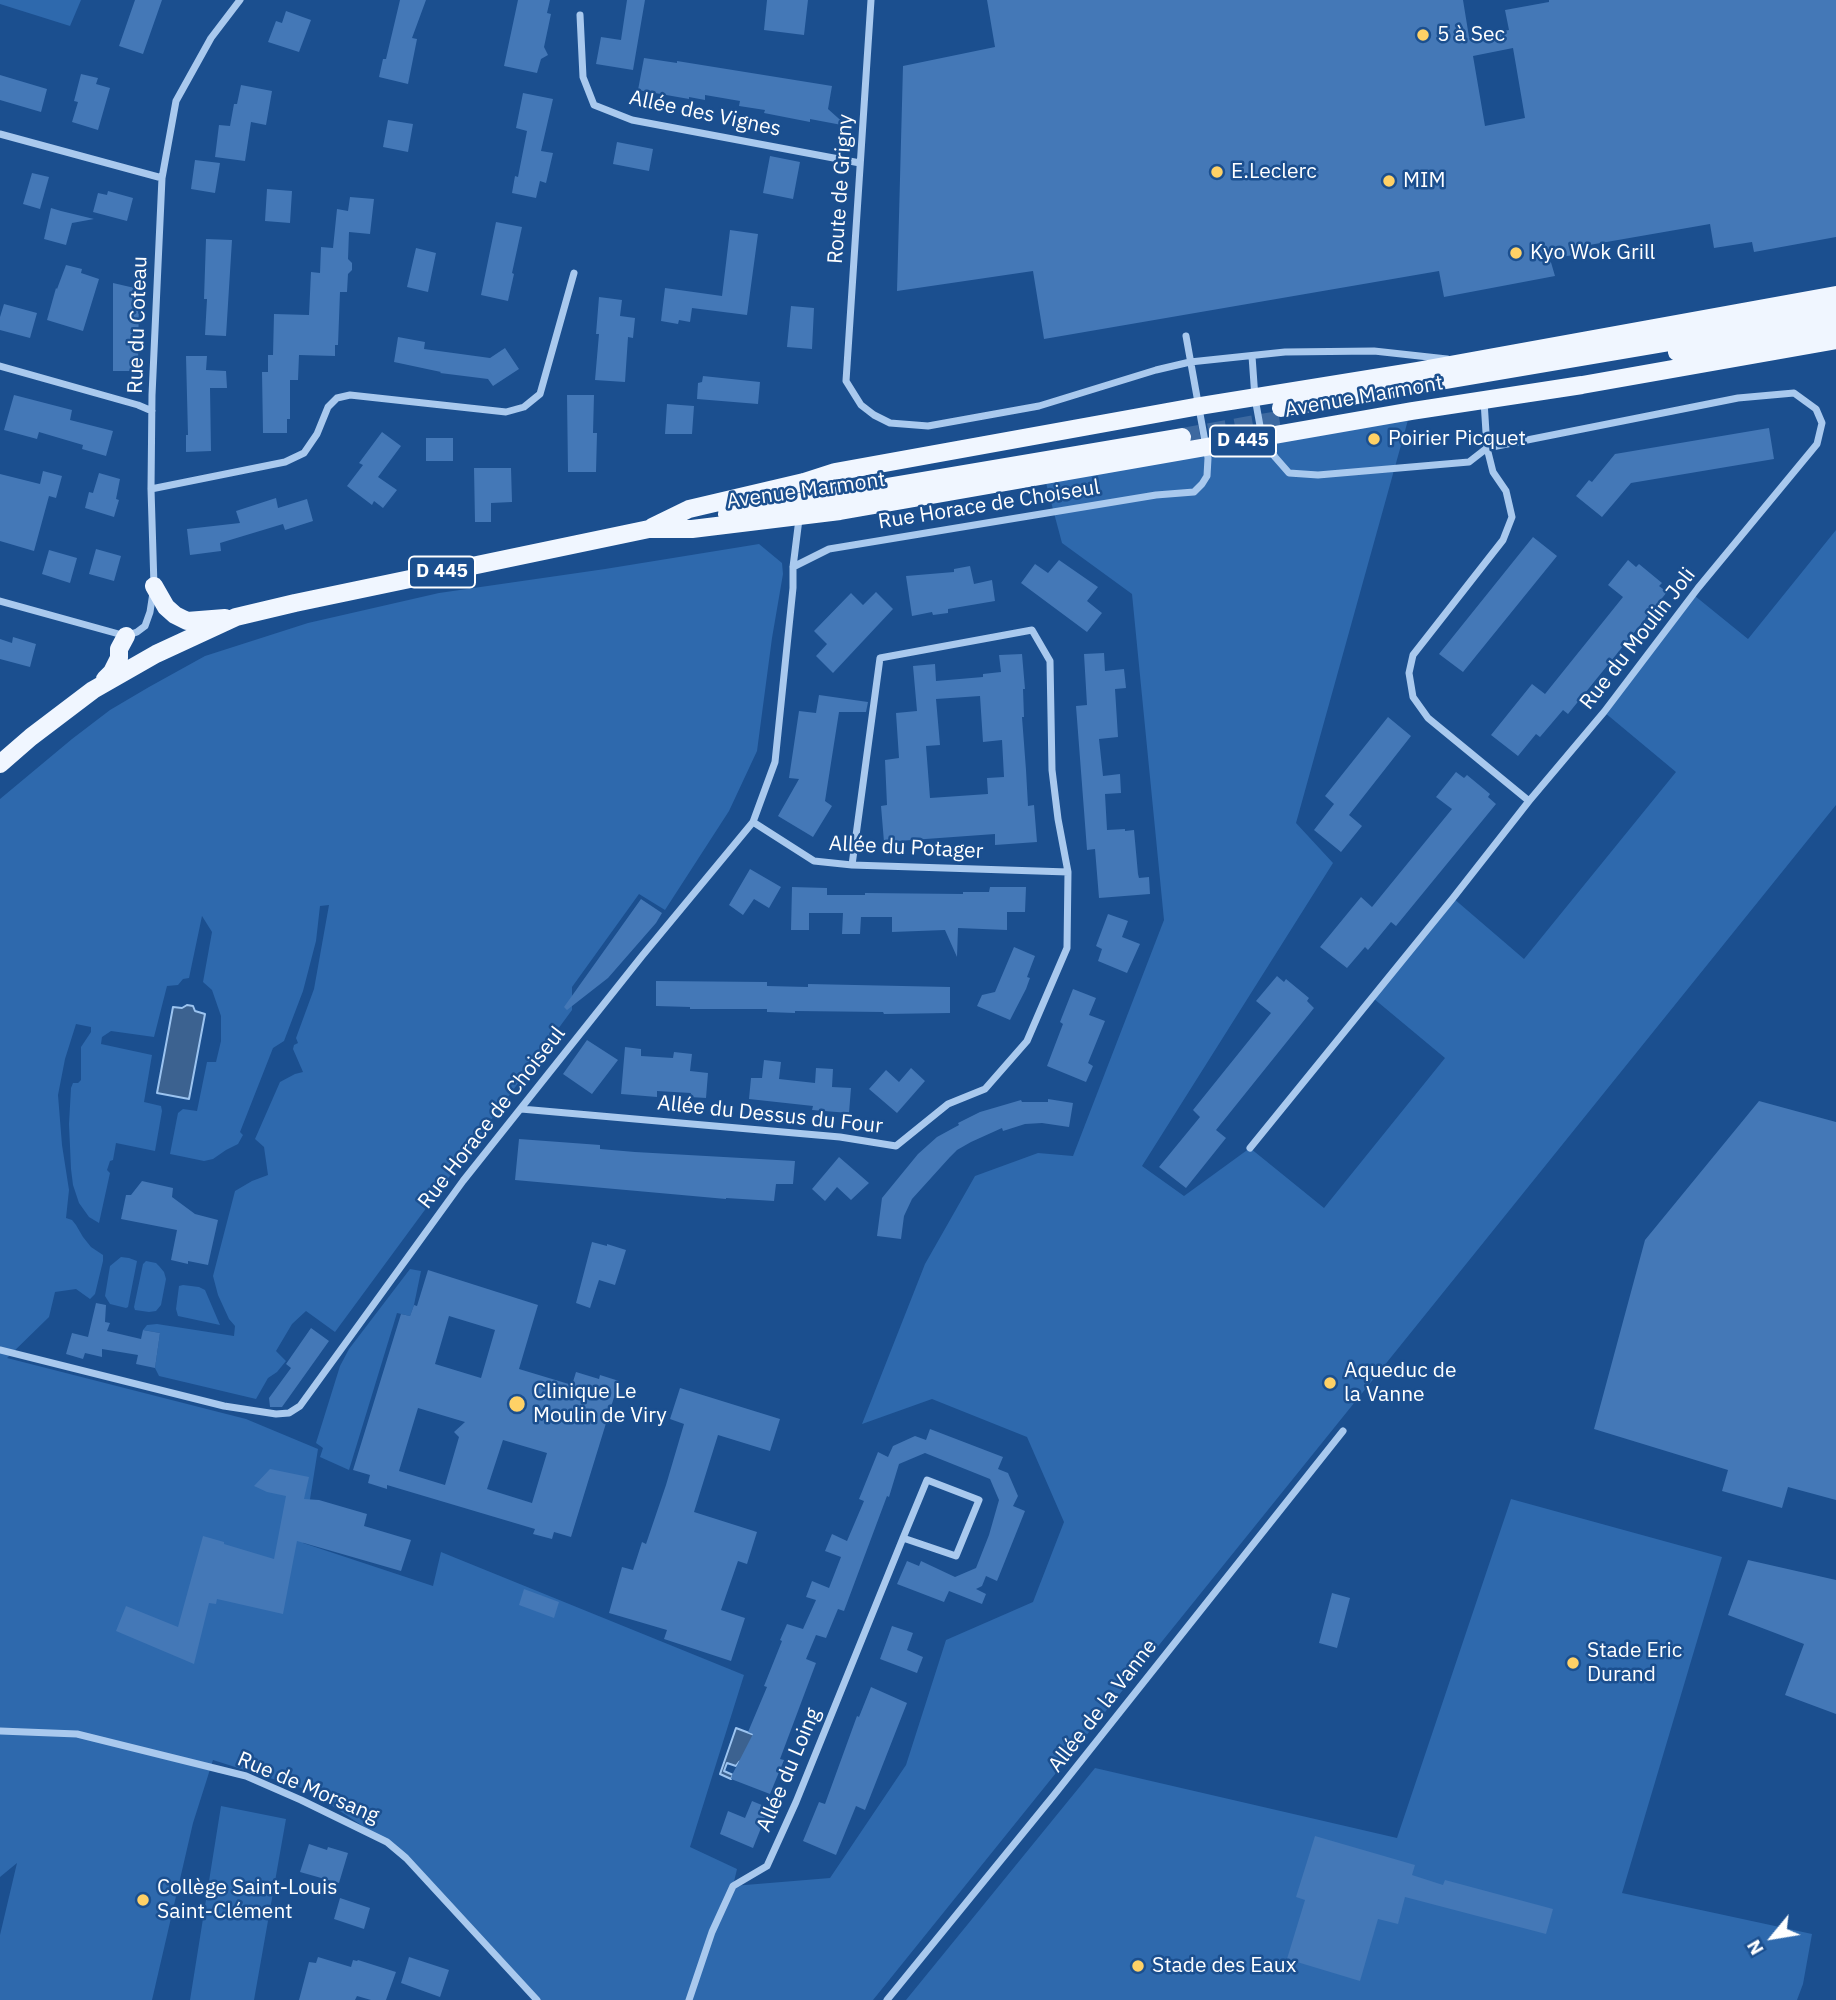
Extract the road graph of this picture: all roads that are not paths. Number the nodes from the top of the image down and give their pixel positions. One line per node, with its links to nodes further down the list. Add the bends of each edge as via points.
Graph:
1 (240, 0): 6 (street, Rue du Coteau, via 211,38 176,101)
2 (871, 0): 5 (street, Route de Grigny)
3 (580, 15): 5 (street, Allée des Vignes, via 583,78 594,105 632,120)
4 (0, 134): 6 (street)
5 (860, 163): 14 (street, Route de Grigny, via 846,381 861,405 874,415 890,424 928,426 1039,406)
6 (162, 178): 20 (street, Rue du Coteau)
7 (574, 273): 25 (street, via 540,394 524,407 506,412 350,395 337,398 328,407 304,453 285,462)
8 (1836, 295): 15 (main road, Avenue Marmont / D 445)
9 (1836, 311): 10 (main road, Avenue Marmont / D 445, via 1283,413)
10 (1836, 327)
11 (1186, 336): 14 (street)
12 (1836, 340): 18 (main road, Avenue Marmont / D 445)
13 (1252, 356): 14 (street); 15 (street, via 1374,351); 17 (street)
14 (1191, 362): 19 (street)
15 (1468, 362): 17 (main road, Avenue Marmont / D 445)
16 (0, 366): 20 (street)
17 (1255, 398): 19 (main road, Avenue Marmont / D 445); 21 (street)
18 (1484, 401): 21 (main road, Avenue Marmont / D 445); 23 (street)
19 (1200, 406): 22 (street); 24 (main road, Avenue Marmont / D 445, via 835,472)
20 (152, 411): 25 (street, Rue du Coteau)
21 (1262, 438): 22 (main road, Avenue Marmont / D 445); 23 (street, via 1289,473 1318,475 1469,462)
22 (1206, 447): 26 (main road, Avenue Marmont / D 445); 29 (street, Rue Horace de Choiseul, via 1207,476 1194,492 830,549)
23 (1487, 448): 36 (street, via 1513,517 1503,540 1413,655 1409,673 1413,696 1428,718); 36 (street, Rue du Moulin Joli, via 1738,398 1794,393 1816,409 1822,423 1817,444)
24 (804, 482): 27 (main road, Avenue Marmont / D 445, via 689,509); 28 (main road, Avenue Marmont / D 445, via 838,483 1181,431 727,513)
25 (151, 489): 30 (street, Rue du Coteau)
26 (799, 516): 28 (main road, Avenue Marmont / D 445); 29 (street, Rue Horace de Choiseul)
27 (649, 529): 28 (main road, Avenue Marmont / D 445); 32 (main road, Avenue Marmont / D 445)
28 (692, 529)
29 (793, 567): 37 (street, Rue Horace de Choiseul, via 775,762)
30 (155, 586): 32 (main road, via 166,607 187,621); 33 (street, Rue du Coteau, via 145,626)
31 (0, 601): 33 (street)
32 (236, 617): 34 (main road, Avenue Marmont / D 445)
33 (126, 636): 34 (main road, via 112,672)
34 (93, 690): 35 (main road, Avenue Marmont / D 445)
35 (0, 764)
36 (1529, 802): 41 (street, Rue du Moulin Joli)
37 (753, 822): 38 (street, Allée du Potager, via 814,861); 40 (street, Rue Horace de Choiseul)
38 (852, 865): 39 (street, Allée du Potager); 39 (street, Allée du Dessus du Four, via 880,658 1032,630 1049,661 1052,770)
39 (1068, 872): 40 (street, Allée du Dessus du Four, via 1066,948 1027,1041 985,1089 948,1104 896,1146)
40 (521, 1109): 42 (street, Rue Horace de Choiseul, via 305,1399 289,1413 224,1406)
41 (1250, 1149)
42 (0, 1350)
43 (1343, 1431): 48 (street, Allée de la Vanne)
44 (903, 1538): 44 (street, Allée du Loing, via 956,1556 979,1500 927,1480); 47 (street, Allée du Loing, via 772,1855 766,1866 733,1886)
45 (0, 1731): 46 (street, Rue de Morsang, via 77,1734 246,1776 387,1842)
46 (537, 2000)
47 (689, 2000)
48 (887, 2000)

